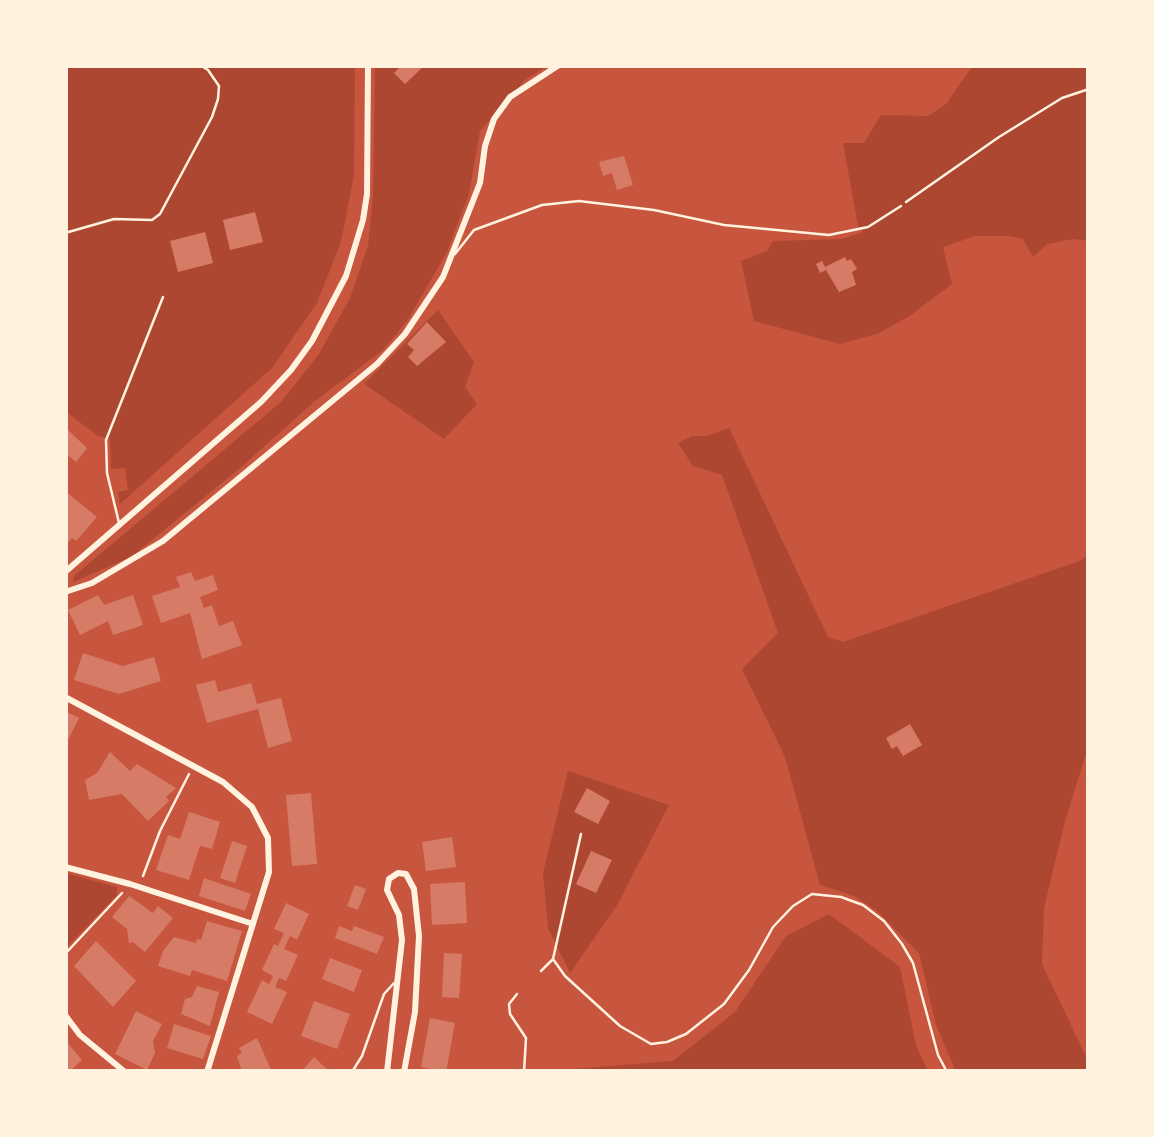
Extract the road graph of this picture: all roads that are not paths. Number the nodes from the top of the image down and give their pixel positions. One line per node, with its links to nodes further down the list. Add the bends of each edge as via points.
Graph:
1 (368, 65): 6 (street, via 364,220 334,303 291,370 261,402)
2 (559, 65): 4 (street, via 510,97 494,118 480,183)
3 (901, 206): 4 (lane, via 868,228 829,235 580,201 542,205 474,230)
4 (449, 264): 8 (street, via 428,304 377,364 163,541)
5 (163, 297): 6 (lane, via 106,440)
6 (119, 524): 7 (street)
7 (65, 572)
8 (65, 592)
9 (65, 697): 11 (street, via 194,764 252,806 268,838 268,872)
10 (65, 867): 11 (street)
11 (253, 924): 16 (street)
12 (399, 978): 17 (lane, via 384,994); 18 (street); 19 (street, via 399,915 387,890 398,873 414,888 419,936)
13 (517, 994): 20 (lane, via 510,1014 526,1038)
14 (65, 1015): 15 (street)
15 (125, 1072)
16 (208, 1072)
17 (352, 1072)
18 (387, 1072)
19 (404, 1072)
20 (524, 1072)

